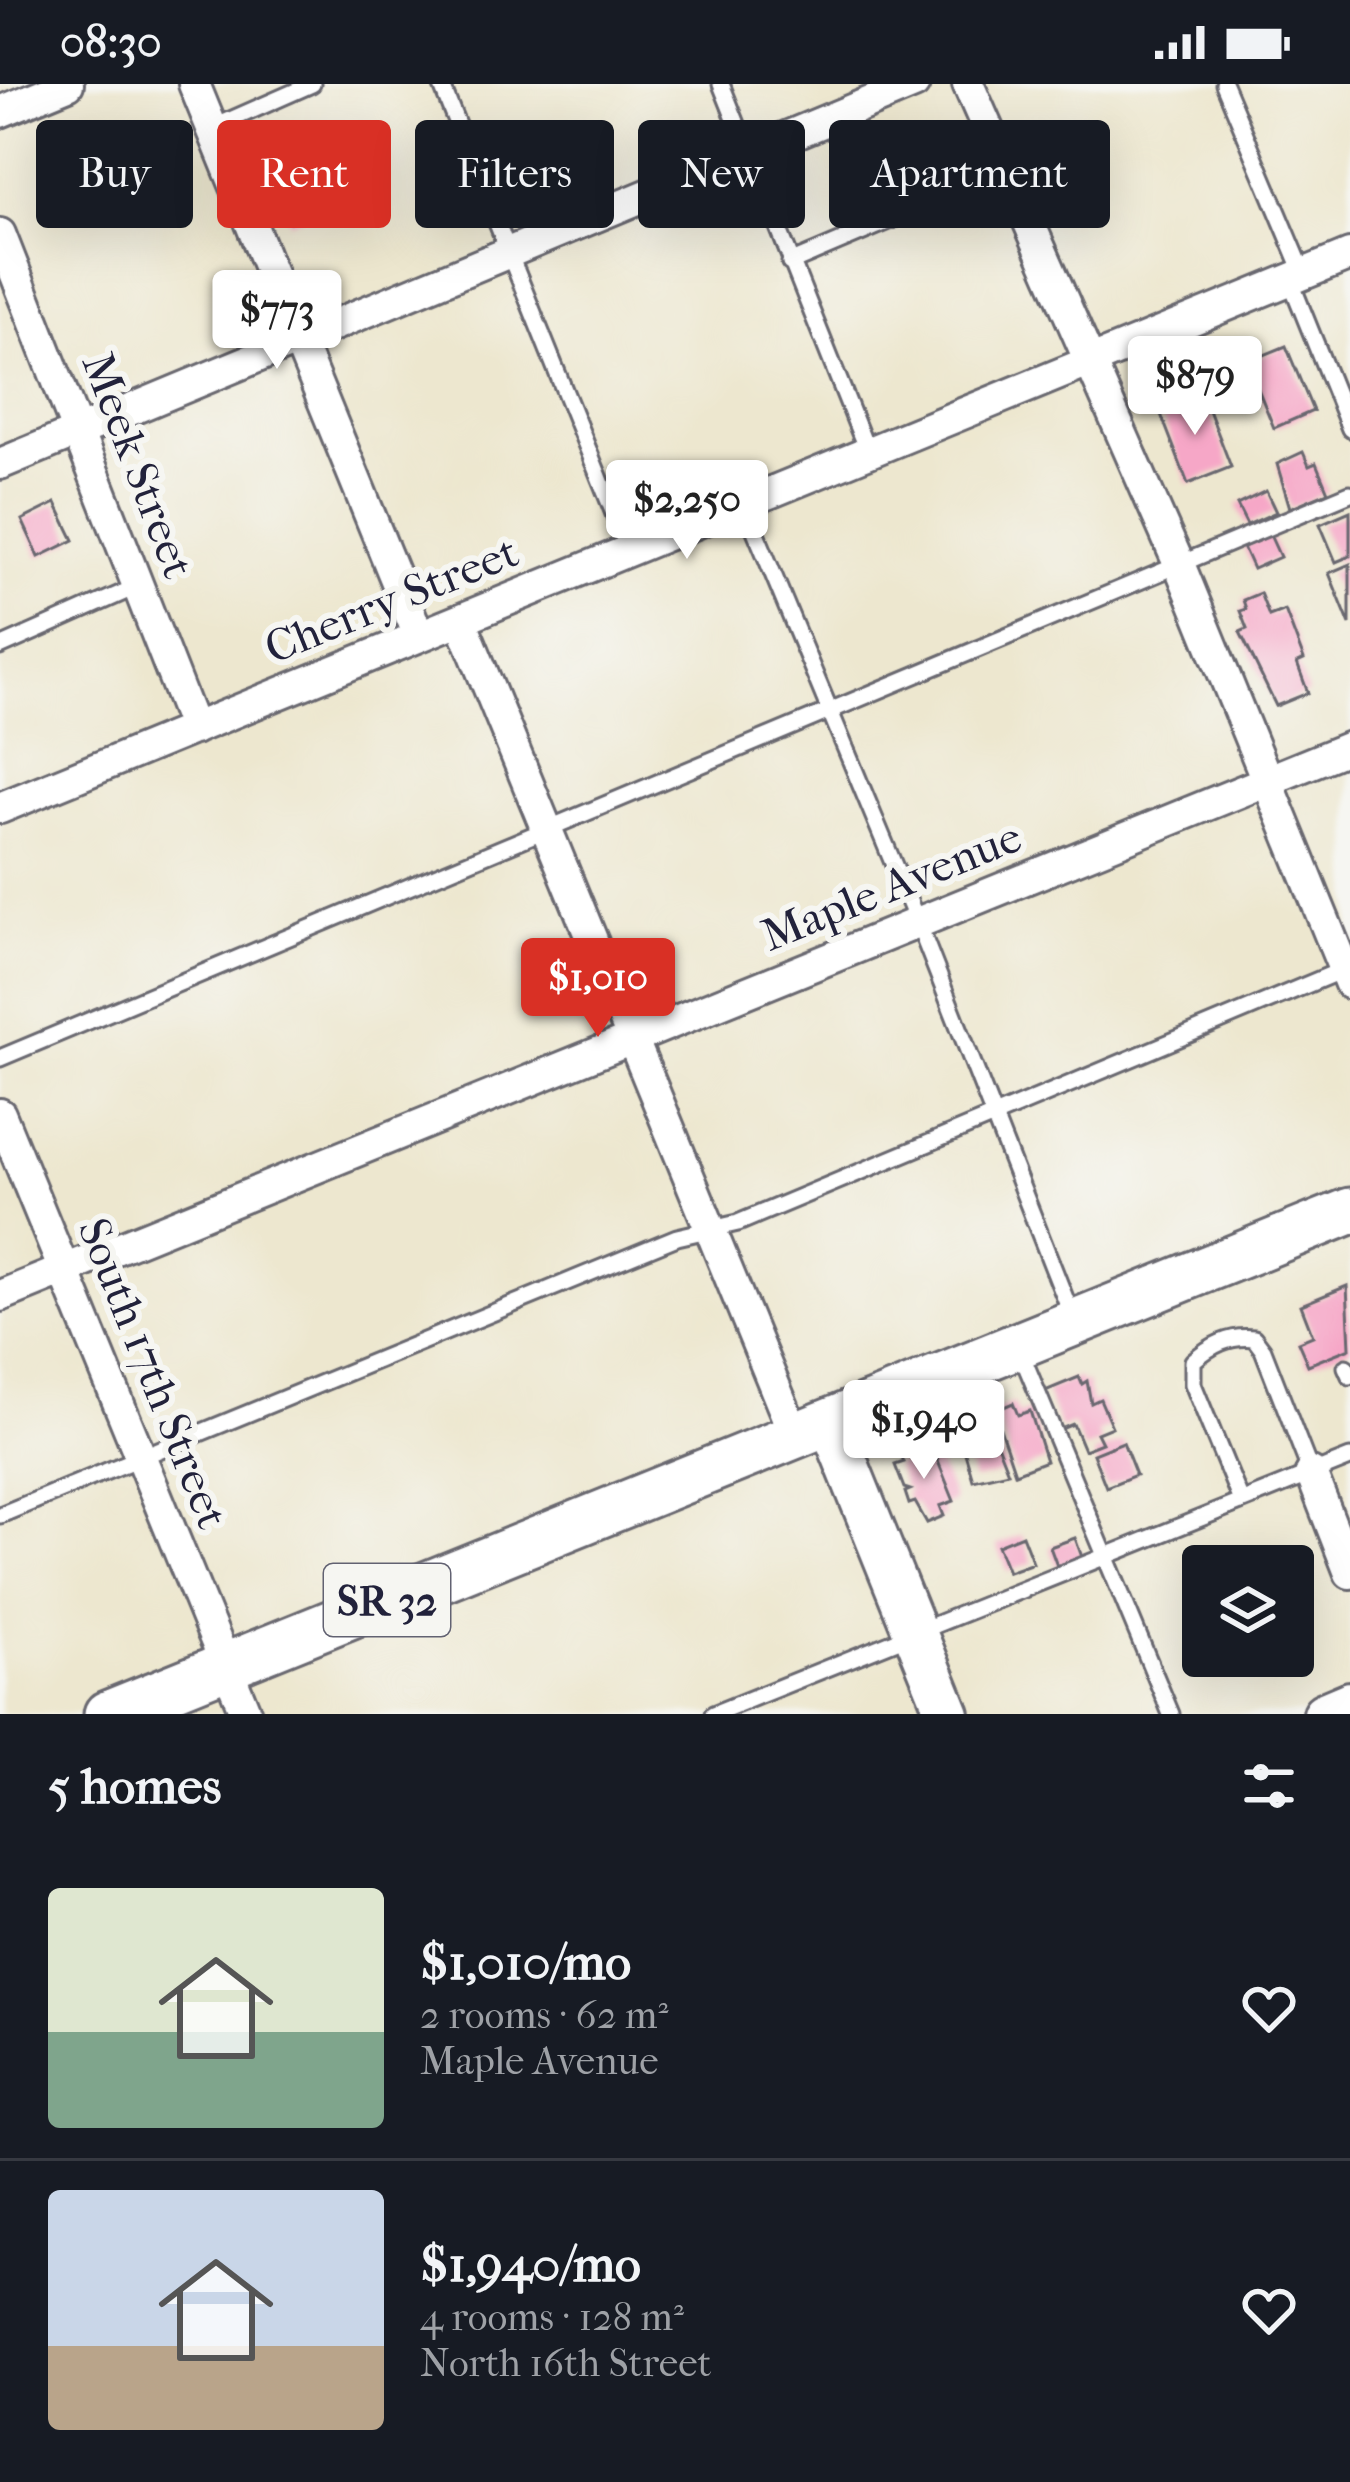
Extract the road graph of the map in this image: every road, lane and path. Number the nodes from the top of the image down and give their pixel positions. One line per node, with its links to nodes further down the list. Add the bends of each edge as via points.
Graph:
1 (68, 84): 9 (street)
2 (194, 84): 12 (street)
3 (312, 84): 12 (lane)
4 (441, 84): 19 (lane)
5 (721, 84): 10 (lane)
6 (914, 84): 13 (street)
7 (968, 84): 11 (street)
8 (1223, 84): 22 (lane)
9 (0, 112)
10 (733, 120)
11 (983, 120)
12 (212, 128): 23 (street)
13 (805, 129)
14 (638, 199): 19 (street)
15 (776, 228): 21 (lane)
16 (873, 228): 21 (lane)
17 (1029, 228): 24 (street)
18 (0, 234): 26 (street, Meek Street)
19 (509, 253): 23 (street); 31 (lane)
20 (1350, 256): 22 (street, Cherry Street)
21 (790, 263): 27 (lane)
22 (1297, 277): 24 (street, Cherry Street); 25 (lane)
23 (300, 341): 26 (street); 35 (street)
24 (1086, 363): 27 (street, Cherry Street); 32 (street)
25 (1350, 428)
26 (78, 432): 28 (street); 33 (street, Meek Street)
27 (868, 453): 30 (street, Cherry Street)
28 (0, 464)
29 (1350, 494): 32 (lane)
30 (744, 504): 31 (street, Cherry Street); 37 (lane)
31 (629, 550): 34 (street, Cherry Street)
32 (1179, 564): 37 (lane); 40 (street)
33 (139, 586): 36 (lane); 38 (street, Meek Street)
34 (461, 620): 35 (street, Cherry Street); 42 (street)
35 (419, 636): 38 (street, Cherry Street)
36 (0, 647)
37 (827, 714): 42 (lane); 43 (lane)
38 (194, 729): 41 (street, Cherry Street)
39 (1350, 747): 40 (street, Maple Avenue)
40 (1268, 780): 43 (street, Maple Avenue); 44 (street)
41 (0, 808)
42 (548, 830): 45 (street); 46 (lane)
43 (918, 922): 45 (street, Maple Avenue); 48 (lane)
44 (1348, 973): 48 (lane)
45 (633, 1038): 50 (street); 51 (street, Maple Avenue)
46 (0, 1058)
47 (0, 1114): 51 (street, South 17th Street)
48 (994, 1116): 50 (lane); 53 (lane)
49 (1350, 1211): 53 (main road, SR 32)
50 (710, 1228): 55 (street); 57 (lane)
51 (64, 1270): 52 (street, Maple Avenue); 57 (street, South 17th Street)
52 (0, 1296)
53 (1075, 1323): 54 (main road, SR 32)
54 (1018, 1346): 55 (main road, SR 32); 61 (lane)
55 (812, 1429): 63 (street); 64 (main road, SR 32)
56 (1350, 1457): 58 (lane)
57 (141, 1460): 60 (lane); 64 (street, South 17th Street)
58 (1311, 1473): 59 (lane); 59 (lane, via 1254,1338 1208,1348 1193,1361 1193,1384); 62 (street)
59 (1241, 1502): 61 (lane)
60 (0, 1515)
61 (1107, 1555): 63 (lane); 70 (lane)
62 (1350, 1573)
63 (915, 1633): 68 (lane); 69 (street)
64 (225, 1665): 66 (main road, SR 32); 67 (street, South 17th Street)
65 (1350, 1703): 71 (street)
66 (107, 1714)
67 (246, 1714)
68 (713, 1714)
69 (948, 1714)
70 (1171, 1714)
71 (1324, 1714)

